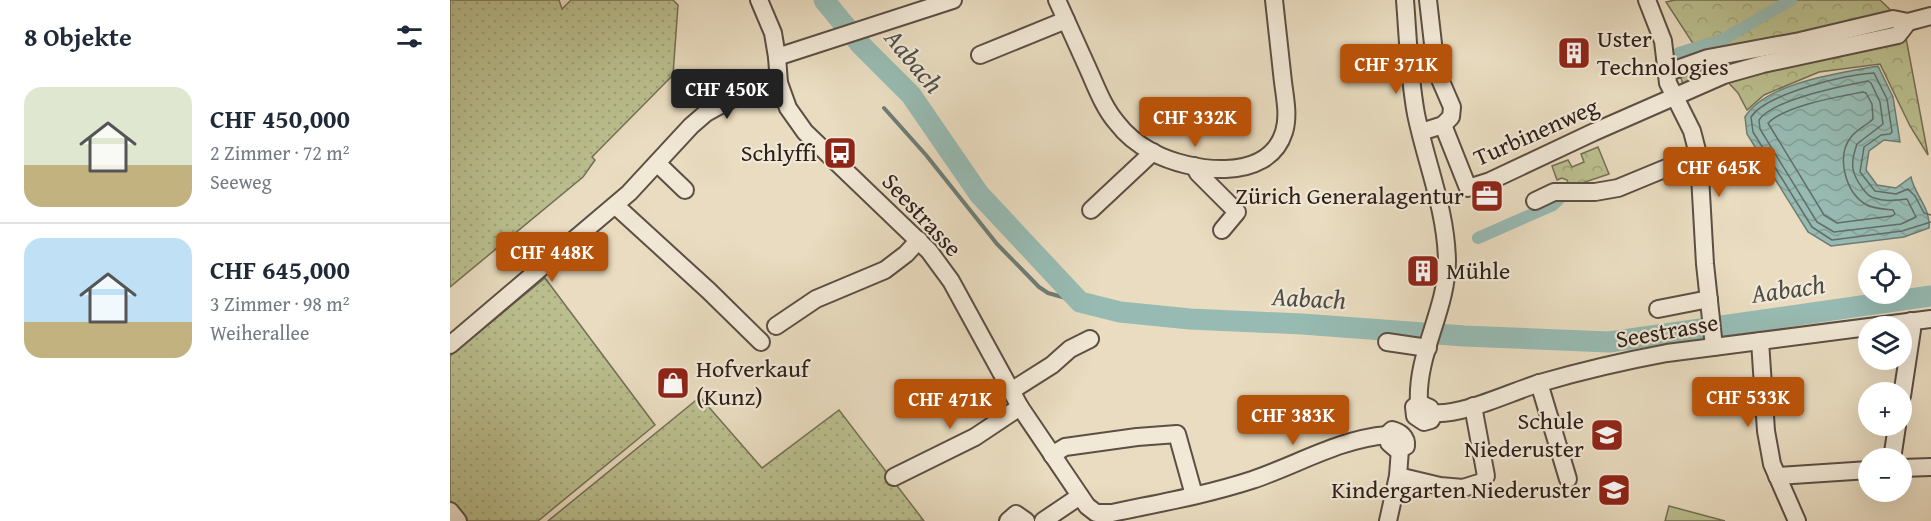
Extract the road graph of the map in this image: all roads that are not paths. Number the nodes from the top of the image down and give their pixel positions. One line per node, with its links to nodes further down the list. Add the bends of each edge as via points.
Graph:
1 (759, 0): 12 (street, Seestrasse, via 773,33)
2 (953, 0): 12 (street)
3 (1057, 0): 9 (street)
4 (1274, 0): 21 (street, via 1287,110 1280,142 1265,157 1246,167)
5 (1405, 0): 17 (street)
6 (1428, 0): 16 (street, via 1436,70 1452,107 1451,117)
7 (1648, 1): 13 (street, via 1663,40)
8 (1931, 16): 10 (street)
9 (1066, 20): 11 (street); 18 (street, via 1109,112 1127,134)
10 (1908, 22): 13 (street, via 1893,19 1708,58); 15 (street, via 1898,35 1763,64)
11 (980, 54)
12 (777, 57): 14 (street, Seestrasse)
13 (1666, 73): 15 (street)
14 (778, 83): 20 (street, via 735,97 705,113); 27 (street, Seestrasse, via 788,108 805,132)
15 (1673, 96): 16 (street, Turbinenweg, via 1468,188); 19 (street, via 1692,131)
16 (1443, 125): 17 (street, Turbinenweg)
17 (1421, 132): 40 (street, via 1446,236 1445,291)
18 (1153, 152): 21 (street); 25 (street)
19 (1698, 155): 23 (street, via 1618,188 1554,192); 28 (street)
20 (658, 165): 22 (street); 24 (street)
21 (1194, 166): 26 (street, via 1238,212)
22 (685, 190)
23 (1535, 201)
24 (616, 206): 37 (street); 39 (street)
25 (1091, 210)
26 (1222, 230)
27 (920, 240): 32 (street, via 885,270 816,299); 42 (street, Seestrasse, via 951,281)
28 (1709, 307): 29 (street); 35 (street)
29 (1658, 309)
30 (1931, 319): 31 (street, Seestrasse)
31 (1912, 321)
32 (776, 326)
33 (1858, 328): 36 (street, Seestrasse)
34 (1090, 339): 42 (street)
35 (1713, 340): 36 (street, Seestrasse); 41 (street, Seestrasse)
36 (1760, 341): 53 (street, via 1766,431)
37 (760, 342)
38 (1387, 342): 40 (street)
39 (450, 345)
40 (1429, 346): 45 (street, via 1418,386)
41 (1539, 383): 43 (street, Seestrasse); 55 (street)
42 (1011, 391): 44 (street, Seestrasse)
43 (1473, 406): 45 (street, Seestrasse, via 1445,414); 52 (street, via 1486,476 1482,482 1463,488)
44 (1020, 407): 48 (street, Seestrasse); 54 (street, via 975,437)
45 (1423, 412): 46 (street); 47 (street, via 1413,442)
46 (1390, 433): 47 (street, via 1391,446); 56 (street, Seestrasse, via 1361,438 1250,480)
47 (1403, 448): 52 (street)
48 (1052, 455): 56 (street, via 1065,447 1177,434); 57 (street, Seestrasse)
49 (1931, 467): 50 (street)
50 (1912, 468)
51 (1858, 471): 53 (street)
52 (1398, 476): 64 (street)
53 (1777, 476): 65 (street)
54 (894, 477)
55 (1568, 479)
56 (1194, 495): 59 (street, Seestrasse)
57 (1080, 496): 59 (street, Seestrasse); 63 (street)
58 (450, 511): 60 (street)
59 (1096, 517)
60 (458, 521)
61 (1008, 521): 62 (street, via 1016,514)
62 (1026, 521)
63 (1043, 521)
64 (1388, 521)
65 (1797, 521)

